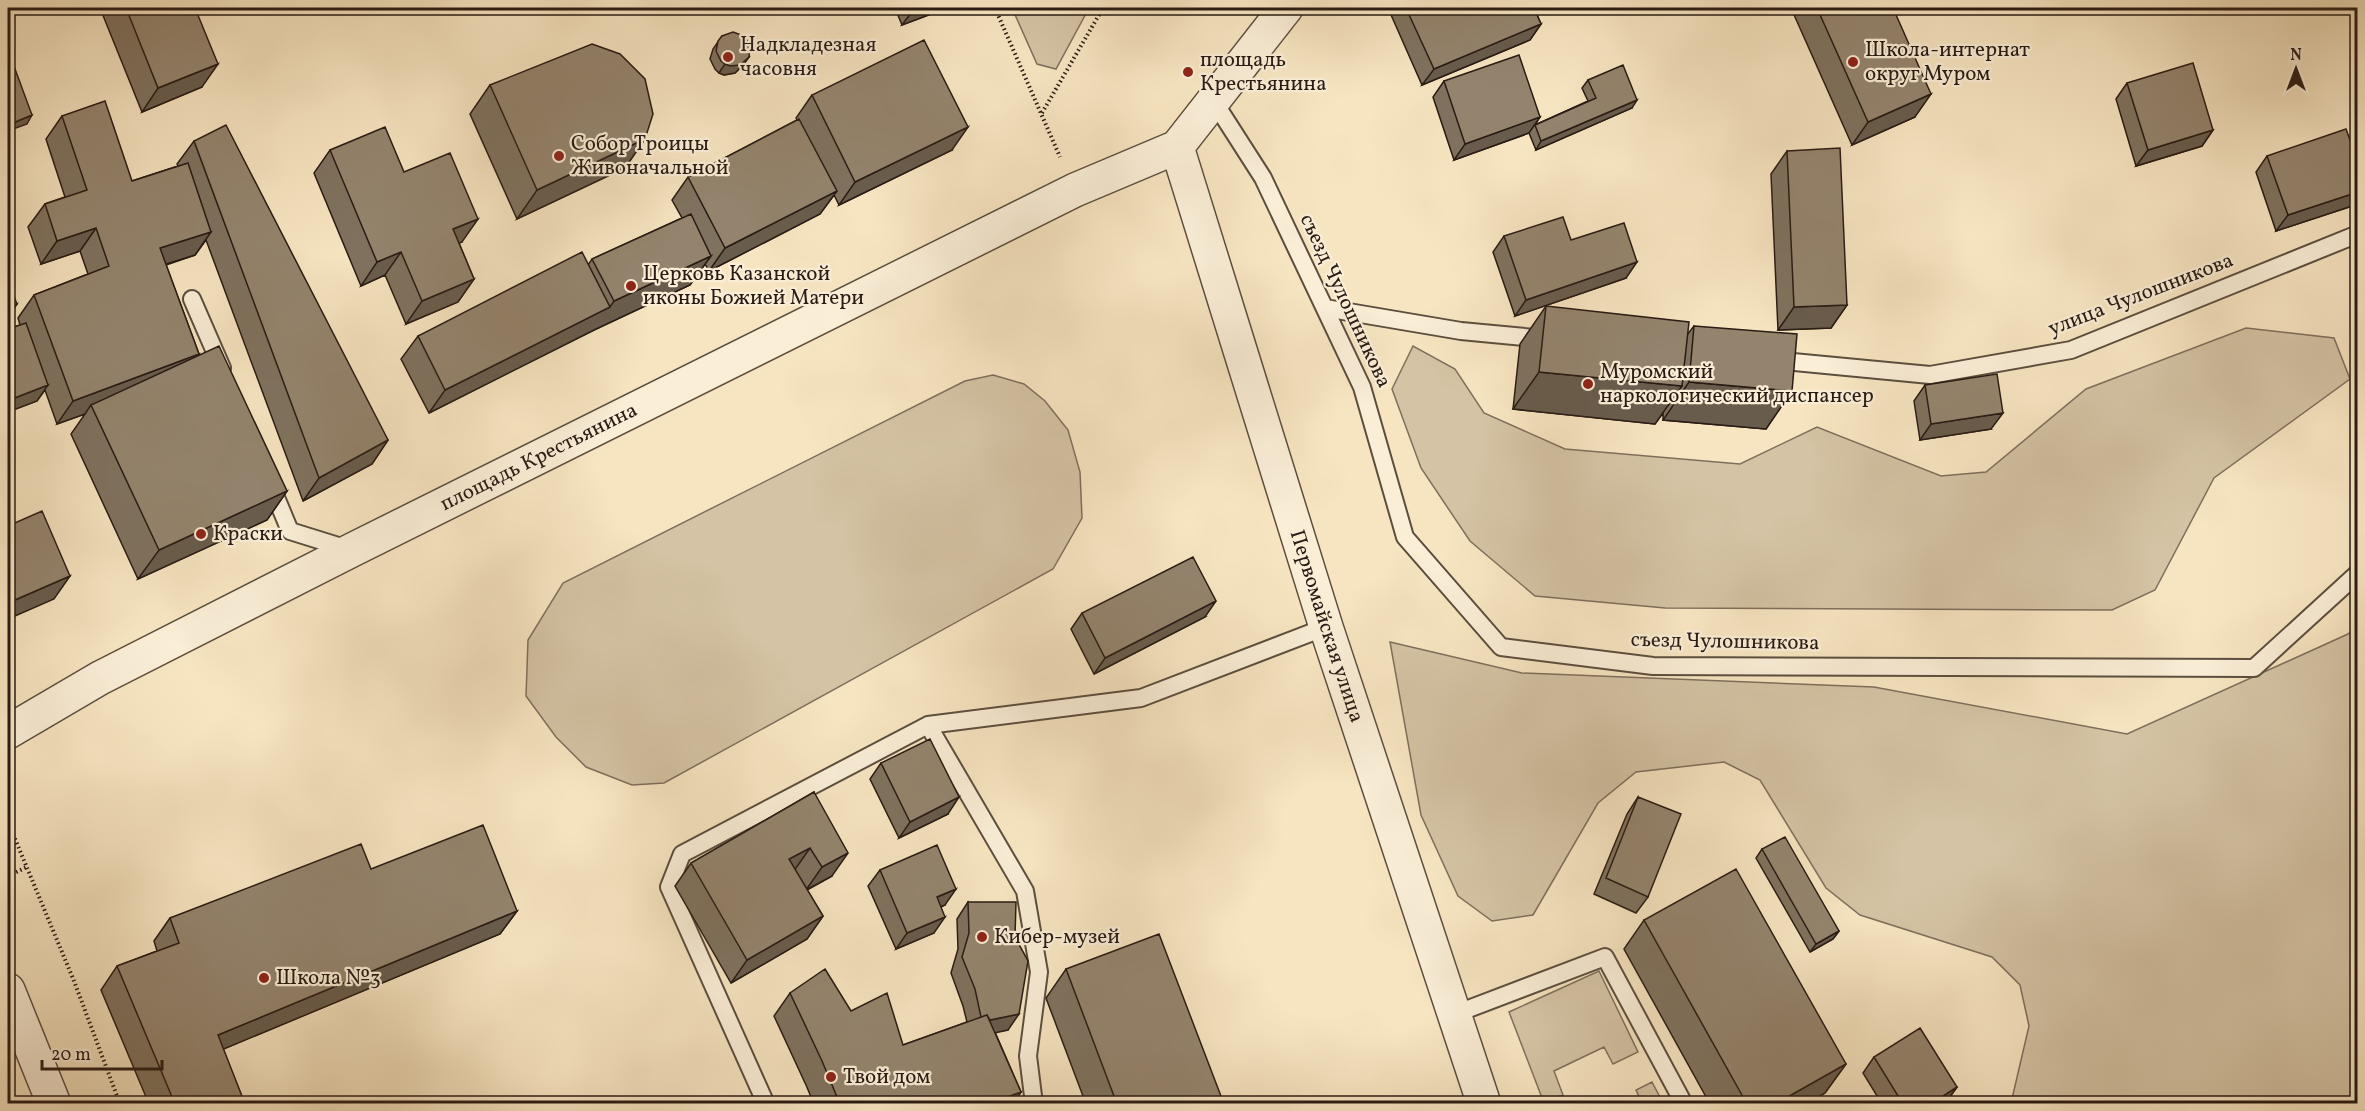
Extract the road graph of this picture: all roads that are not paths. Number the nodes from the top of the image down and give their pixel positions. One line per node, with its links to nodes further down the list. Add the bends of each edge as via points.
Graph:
1 (1286, 8): 2 (street)
2 (1214, 100): 3 (street); 6 (lane, съезд Чулошникова, via 1263,178)
3 (1177, 147): 11 (street, площадь Крестьянина, via 1075,190); 13 (street, Первомайская улица)
4 (2358, 234): 8 (lane, улица Чулошникова, via 2071,350 1930,375)
5 (192, 299): 9 (lane)
6 (1325, 308): 7 (lane, via 1461,331); 12 (lane, съезд Чулошникова, via 1362,387 1405,537 1501,647 1653,666 2254,668)
7 (1567, 341)
8 (1754, 358)
9 (228, 383)
10 (264, 468): 11 (lane, via 290,531)
11 (352, 550): 15 (street, площадь Крестьянина, via 100,678)
12 (2358, 573)
13 (1326, 627): 14 (lane, via 1141,698); 17 (street, Первомайская улица)
14 (928, 724): 19 (lane, via 682,854 669,887); 20 (lane, via 1025,891 1039,972 1028,1056)
15 (8, 732)
16 (8, 990): 18 (street)
17 (1455, 1014): 21 (street, Первомайская улица); 22 (lane, via 1605,957)
18 (54, 1104)
19 (766, 1104)
20 (1034, 1104)
21 (1484, 1104)
22 (1684, 1104)

